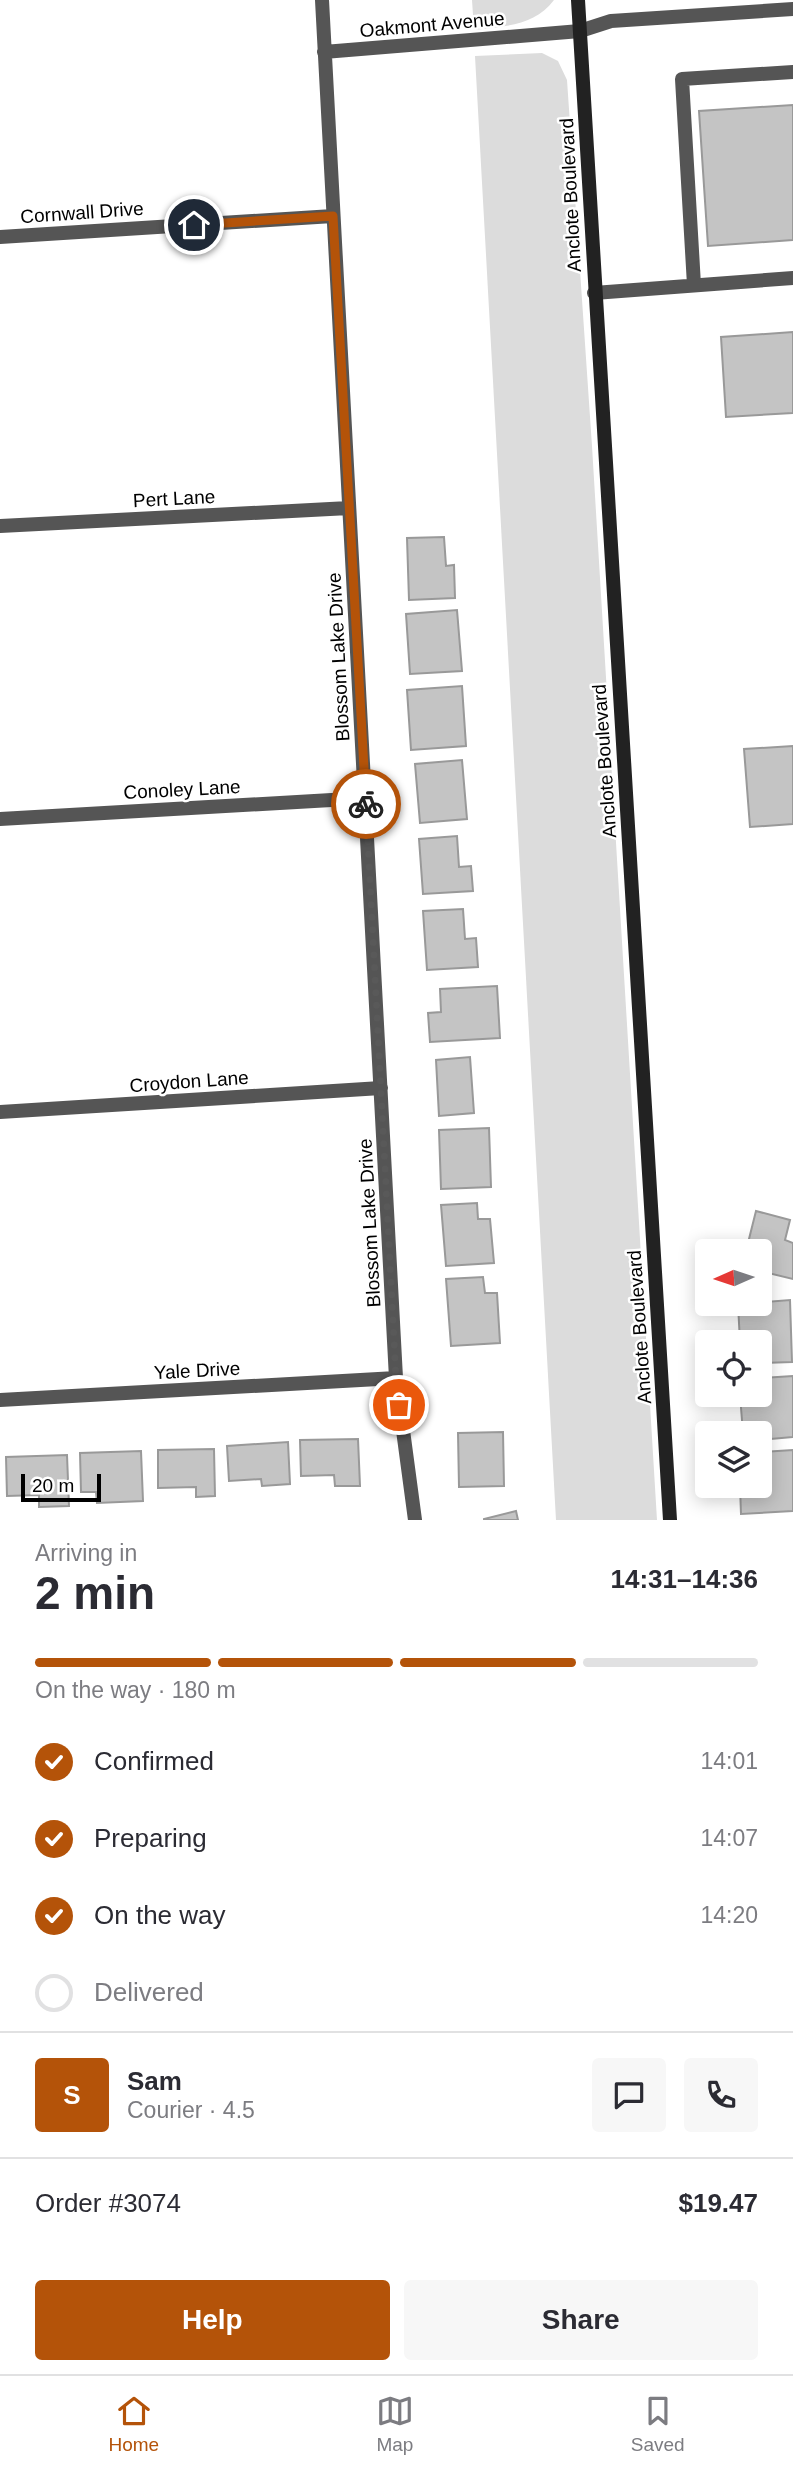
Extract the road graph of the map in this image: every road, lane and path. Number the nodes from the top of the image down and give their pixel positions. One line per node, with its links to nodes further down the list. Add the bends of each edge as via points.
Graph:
1 (322, 0): 5 (street, Blossom Lake Drive)
2 (578, 0): 4 (street, Anclote Boulevard)
3 (793, 9): 4 (street, Oakmont Avenue, via 611,21)
4 (580, 31): 5 (street, Oakmont Avenue); 11 (street, Anclote Boulevard)
5 (324, 52): 7 (street, Blossom Lake Drive)
6 (793, 72): 10 (street, via 681,79)
7 (333, 216): 8 (street, Cornwall Drive); 12 (street, Blossom Lake Drive)
8 (0, 237)
9 (793, 278): 10 (street)
10 (694, 285): 11 (street)
11 (594, 293): 21 (street, Anclote Boulevard)
12 (349, 508): 13 (street, Pert Lane); 14 (street, Blossom Lake Drive)
13 (0, 526)
14 (366, 798): 15 (street, Conoley Lane); 16 (street, Blossom Lake Drive)
15 (0, 819)
16 (381, 1088): 17 (street, Croydon Lane); 18 (street, Blossom Lake Drive)
17 (0, 1112)
18 (396, 1378): 19 (street, Yale Drive); 20 (street, Blossom Lake Drive)
19 (0, 1400)
20 (415, 1520)
21 (670, 1520)

